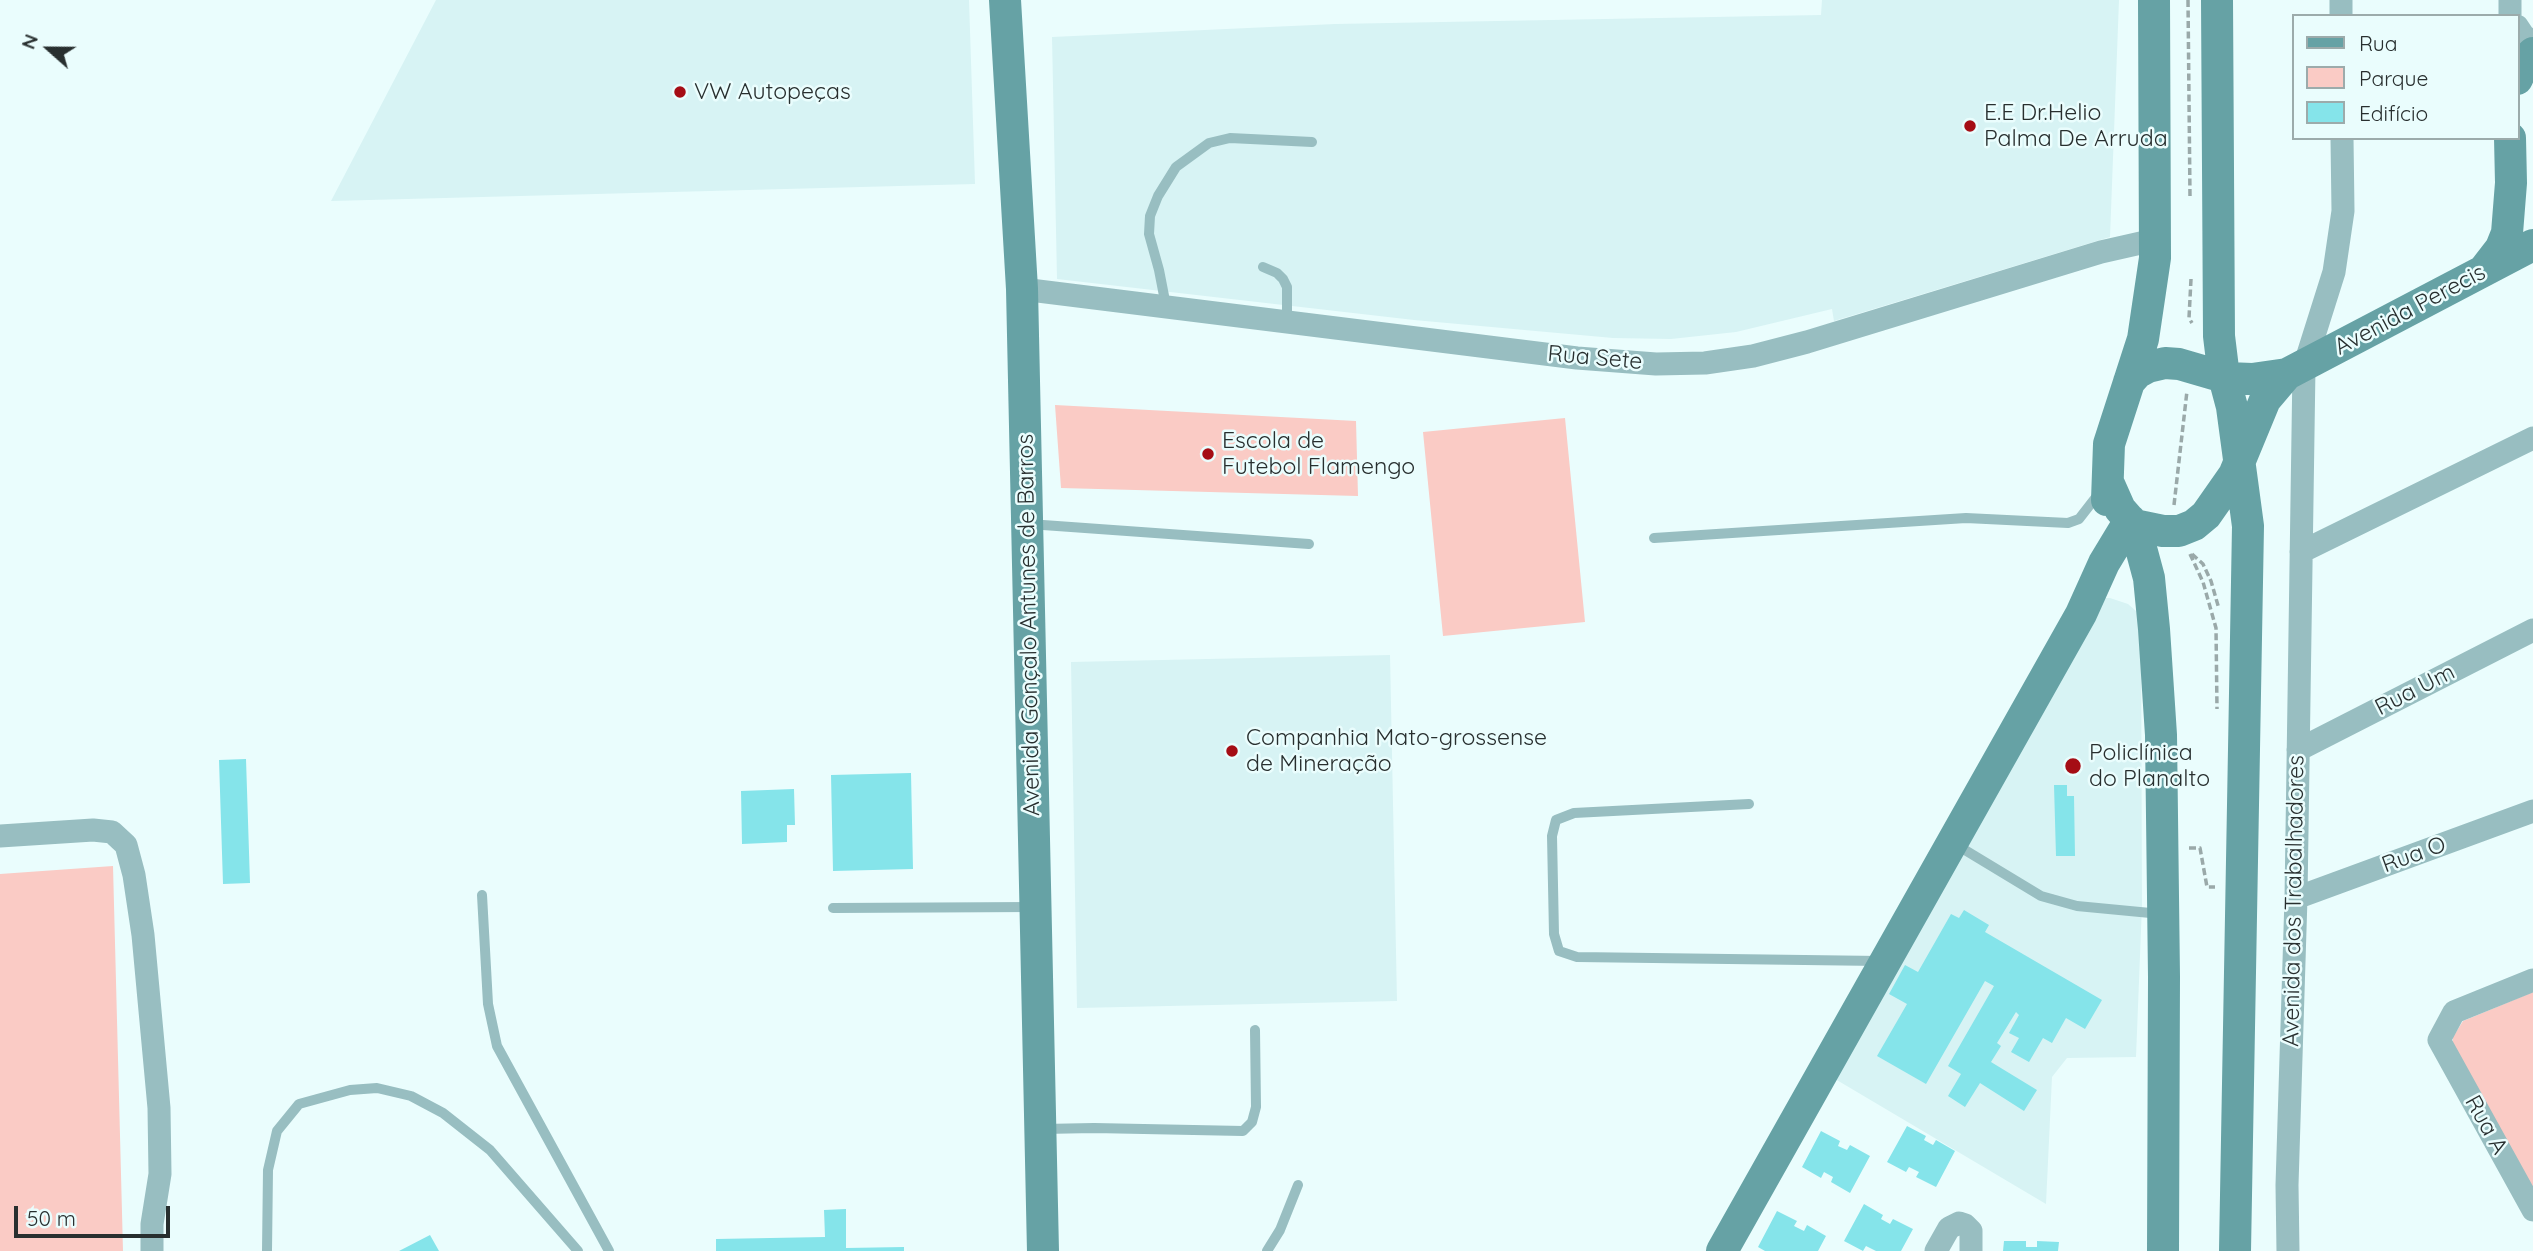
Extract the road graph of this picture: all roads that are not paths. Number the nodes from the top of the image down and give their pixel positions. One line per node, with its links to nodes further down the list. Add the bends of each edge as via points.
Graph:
1 (1005, 0): 16 (main road, Avenida Gonçalo Antunes de Barros)
2 (2154, 0): 12 (main road)
3 (2217, 0): 20 (main road, via 2219,337)
4 (2519, 27): 5 (street)
5 (2533, 43)
6 (2533, 53): 7 (main road)
7 (2519, 74)
8 (2342, 140): 19 (street, Avenida dos Trabalhadores, via 2343,211 2334,272)
9 (2510, 140): 11 (main road)
10 (1312, 142): 17 (lane, via 1230,138 1209,142 1176,167 1158,195 1149,225)
11 (2509, 222): 13 (main road); 15 (main road, via 2501,248)
12 (2154, 240): 18 (street, Rua Sete, via 2101,251 1807,342 1705,363 1577,358); 21 (main road, via 2148,315)
13 (2533, 244): 15 (main road, Avenida Perecis)
14 (1263, 267): 18 (lane, via 1283,279 1287,287)
15 (2483, 272): 19 (main road, Avenida Perecis)
16 (1022, 289): 17 (street, Rua Sete); 26 (main road, Avenida Gonçalo Antunes de Barros)
17 (1166, 306): 18 (street, Rua Sete)
18 (1287, 321)
19 (2295, 371): 20 (main road, Avenida Perecis, via 2252,379); 23 (main road, Avenida Perecis, via 2265,400); 29 (street, Avenida dos Trabalhadores)
20 (2224, 377): 21 (main road, Avenida Perecis, via 2156,364); 23 (main road)
21 (2129, 382): 24 (main road, via 2109,443)
22 (2533, 438): 29 (street)
23 (2240, 461): 25 (main road, Avenida Perecis, via 2206,515 2190,527 2171,531); 58 (main road, via 2248,526)
24 (2108, 482): 25 (main road); 27 (lane, via 2079,519 2068,523 1966,518); 30 (main road, via 2103,529)
25 (2132, 522): 30 (main road, via 2104,563); 41 (main road, via 2149,578 2154,629)
26 (1027, 524): 28 (lane); 39 (main road, Avenida Gonçalo Antunes de Barros)
27 (1654, 538)
28 (1309, 544)
29 (2301, 552): 32 (street, Avenida dos Trabalhadores)
30 (2081, 614): 36 (main road)
31 (2533, 630): 32 (street, Rua Um)
32 (2298, 750): 38 (street, Avenida dos Trabalhadores)
33 (1749, 804): 42 (lane, via 1574,813 1556,820 1552,848 1554,934 1559,951 1577,957)
34 (2533, 811): 38 (street, Rua O)
35 (0, 836): 48 (street, via 93,830 112,832 126,845 143,935 159,1108 160,1174)
36 (1952, 842): 41 (lane, via 2041,896 2077,906); 42 (main road)
37 (482, 895): 51 (lane, via 488,1004 497,1046)
38 (2296, 898): 59 (street, Avenida dos Trabalhadores)
39 (1035, 907): 40 (lane); 45 (main road, Avenida Gonçalo Antunes de Barros)
40 (833, 908)
41 (2164, 915): 57 (main road)
42 (1886, 961): 54 (main road)
43 (2533, 980): 47 (street, Rua A, via 2455,1012 2439,1040)
44 (1255, 1030): 45 (lane, via 1256,1107 1252,1122 1243,1131)
45 (1040, 1129): 52 (main road, Avenida Gonçalo Antunes de Barros)
46 (1298, 1185): 53 (lane)
47 (2533, 1210)
48 (152, 1251)
49 (267, 1251): 50 (lane, via 268,1170 277,1131 299,1104 377,1088 411,1096 443,1113 490,1150)
50 (578, 1251)
51 (609, 1251)
52 (1043, 1251)
53 (1267, 1251)
54 (1722, 1251)
55 (1936, 1251): 56 (street, via 1949,1228 1959,1223 1970,1229)
56 (1971, 1251)
57 (2163, 1251)
58 (2235, 1251)
59 (2288, 1251)

